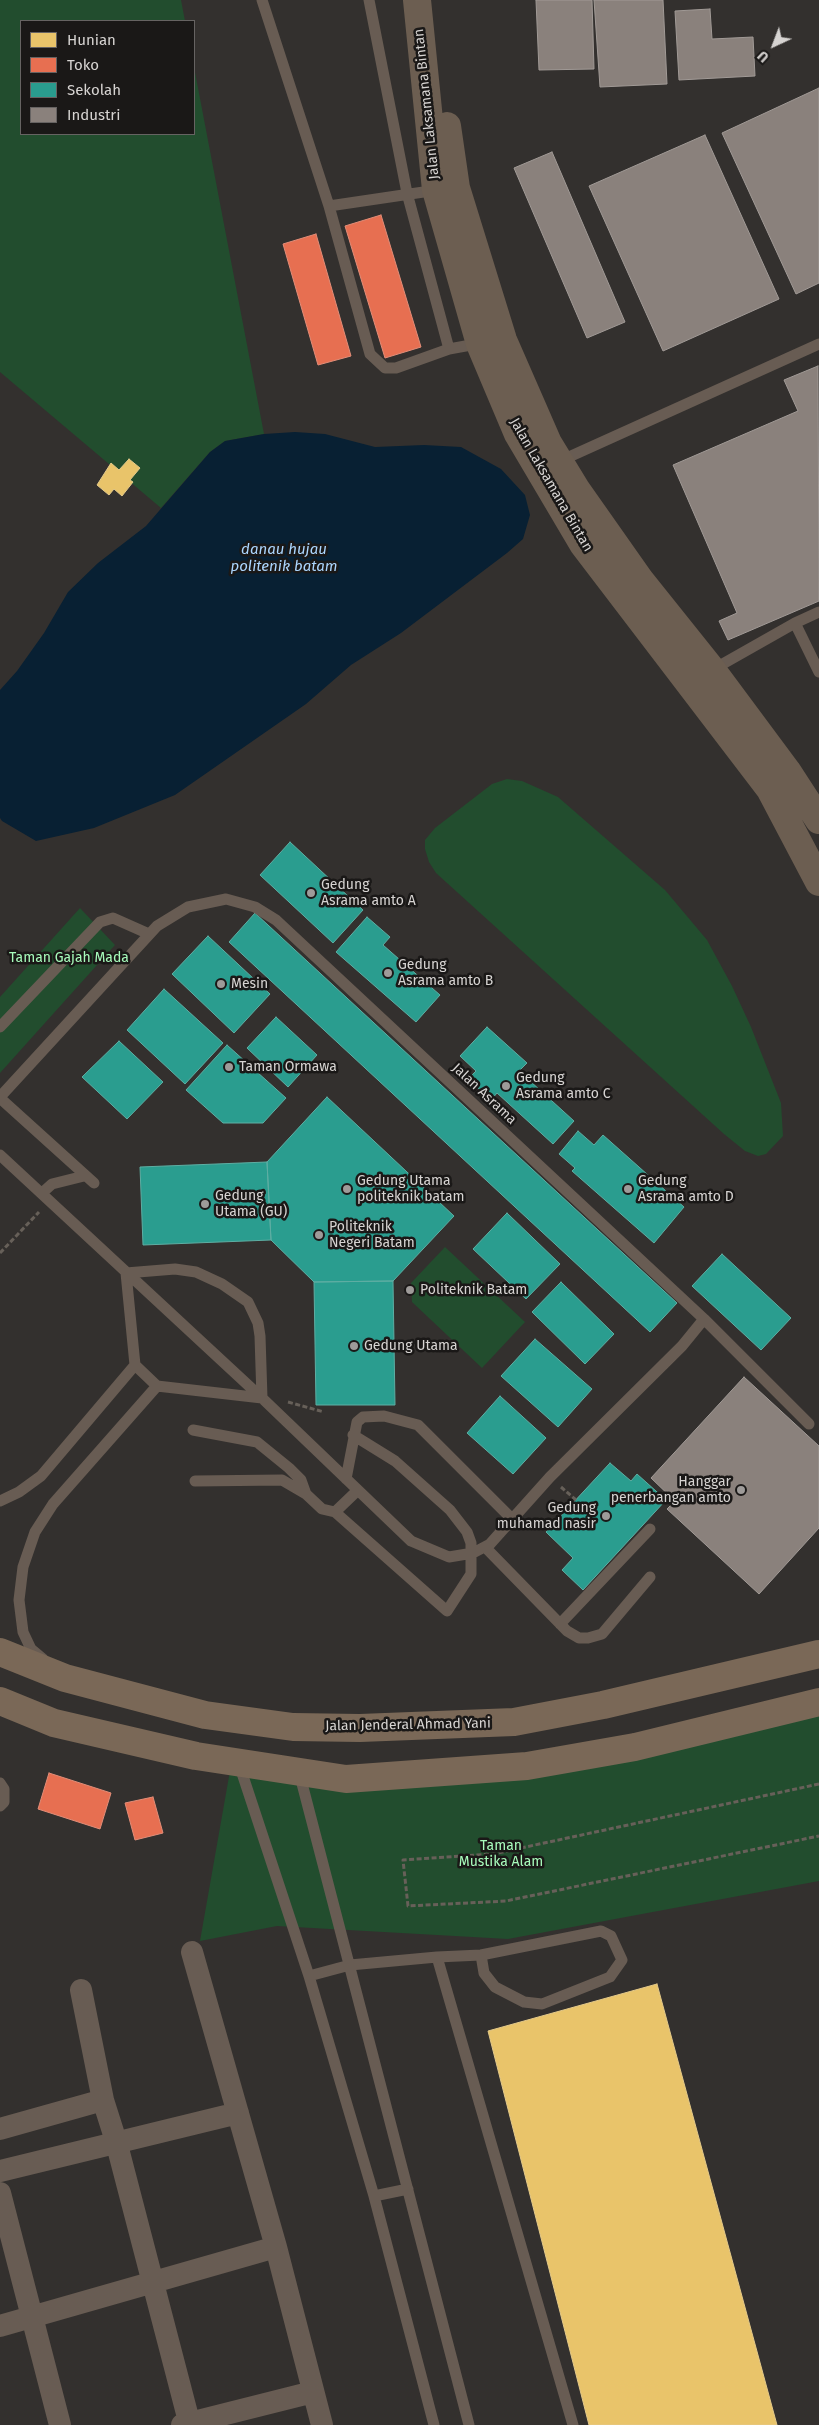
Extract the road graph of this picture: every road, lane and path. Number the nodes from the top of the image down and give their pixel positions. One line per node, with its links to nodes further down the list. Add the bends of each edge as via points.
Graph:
1 (262, 0): 7 (lane)
2 (369, 0): 6 (lane)
3 (417, 0): 5 (main road, Jalan Laksamana Bintan)
4 (435, 0): 5 (main road, Jalan Laksamana Bintan)
5 (446, 189): 6 (lane); 8 (main road, Jalan Laksamana Bintan)
6 (407, 193): 7 (lane); 10 (lane)
7 (330, 206): 10 (lane, via 370,354 385,368 396,368)
8 (492, 342): 10 (lane); 11 (main road, Jalan Laksamana Bintan); 17 (main road, Jalan Laksamana Bintan, via 518,434 583,544 770,789)
9 (819, 344): 11 (lane)
10 (449, 349)
11 (558, 462): 14 (main road, Jalan Laksamana Bintan, via 640,580)
12 (819, 612): 13 (lane)
13 (795, 623): 14 (lane); 15 (lane)
14 (712, 670): 16 (main road, Jalan Laksamana Bintan)
15 (819, 672)
16 (819, 820)
17 (819, 882)
18 (150, 934): 19 (lane, via 113,918 100,922); 20 (lane, Jalan Asrama); 27 (lane, Jalan Asrama, via 188,907 226,899 255,907 276,920)
19 (0, 1027)
20 (0, 1097): 22 (lane)
21 (0, 1155): 24 (lane)
22 (84, 1176): 23 (lane); 24 (lane, via 52,1184)
23 (94, 1183)
24 (46, 1197): 25 (path); 26 (lane)
25 (0, 1253)
26 (126, 1273): 28 (lane); 30 (lane); 30 (lane, via 175,1269 196,1272 222,1284 248,1302 260,1336)
27 (704, 1319): 32 (lane, Jalan Asrama); 41 (lane, via 682,1346)
28 (135, 1365): 29 (lane); 39 (lane, via 42,1476)
29 (158, 1386): 30 (lane); 49 (lane, via 53,1504 35,1532 23,1567 19,1600 23,1632 31,1649)
30 (262, 1398): 31 (path); 35 (lane)
31 (324, 1412)
32 (809, 1424)
33 (193, 1430): 38 (lane, via 256,1442 290,1468 301,1480)
34 (353, 1435): 35 (lane); 41 (lane, via 357,1422 363,1417 384,1416 418,1425); 44 (lane, via 395,1461 450,1510 467,1532)
35 (346, 1478): 37 (lane)
36 (195, 1481): 38 (lane, via 282,1480)
37 (358, 1490): 40 (lane); 44 (lane, via 411,1541 449,1557)
38 (306, 1494): 40 (lane, via 322,1509)
39 (0, 1501)
40 (335, 1512): 44 (lane, via 447,1611 472,1574)
41 (512, 1519): 43 (lane)
42 (650, 1529): 46 (lane)
43 (485, 1547): 44 (lane); 46 (lane)
44 (470, 1554)
45 (650, 1577): 46 (lane, via 602,1634 579,1638)
46 (560, 1624)
47 (0, 1652): 49 (highway, Jalan Jenderal Ahmad Yani)
48 (819, 1654): 52 (highway, Jalan Jenderal Ahmad Yani, via 603,1705 514,1722 360,1728 293,1727)
49 (65, 1678): 52 (highway, Jalan Jenderal Ahmad Yani)
50 (0, 1701): 53 (highway, via 54,1723)
51 (819, 1702): 55 (highway, via 635,1748 527,1766 346,1779)
52 (205, 1715): 53 (highway, via 209,1741)
53 (196, 1756): 54 (highway)
54 (240, 1764): 55 (highway); 64 (lane)
55 (300, 1772): 63 (lane)
56 (0, 1784): 58 (lane, via 4,1789 4,1802)
57 (819, 1784): 59 (path, via 493,1854 403,1860 408,1906 506,1902)
58 (0, 1806)
59 (819, 1836)
60 (192, 1952): 67 (street)
61 (481, 1955): 61 (lane, via 601,1931 611,1936 622,1960 610,1977 542,2004 524,2002 495,1987 484,1973); 62 (lane)
62 (437, 1957): 63 (lane); 84 (lane)
63 (350, 1965): 64 (lane); 71 (lane)
64 (309, 1976): 73 (lane)
65 (81, 1990): 66 (street)
66 (103, 2100): 68 (street); 69 (street)
67 (238, 2113): 69 (street); 74 (street)
68 (0, 2129)
69 (116, 2141): 70 (street); 75 (street)
70 (0, 2171)
71 (408, 2189): 73 (lane); 83 (lane)
72 (0, 2193): 76 (street)
73 (374, 2196): 82 (lane)
74 (276, 2247): 75 (street); 78 (street)
75 (152, 2282): 76 (street); 79 (street)
76 (32, 2316): 77 (street); 80 (street)
77 (0, 2326)
78 (313, 2392): 79 (street); 81 (street)
79 (187, 2424)
80 (60, 2425)
81 (322, 2425)
82 (434, 2425)
83 (469, 2425)
84 (573, 2425)

